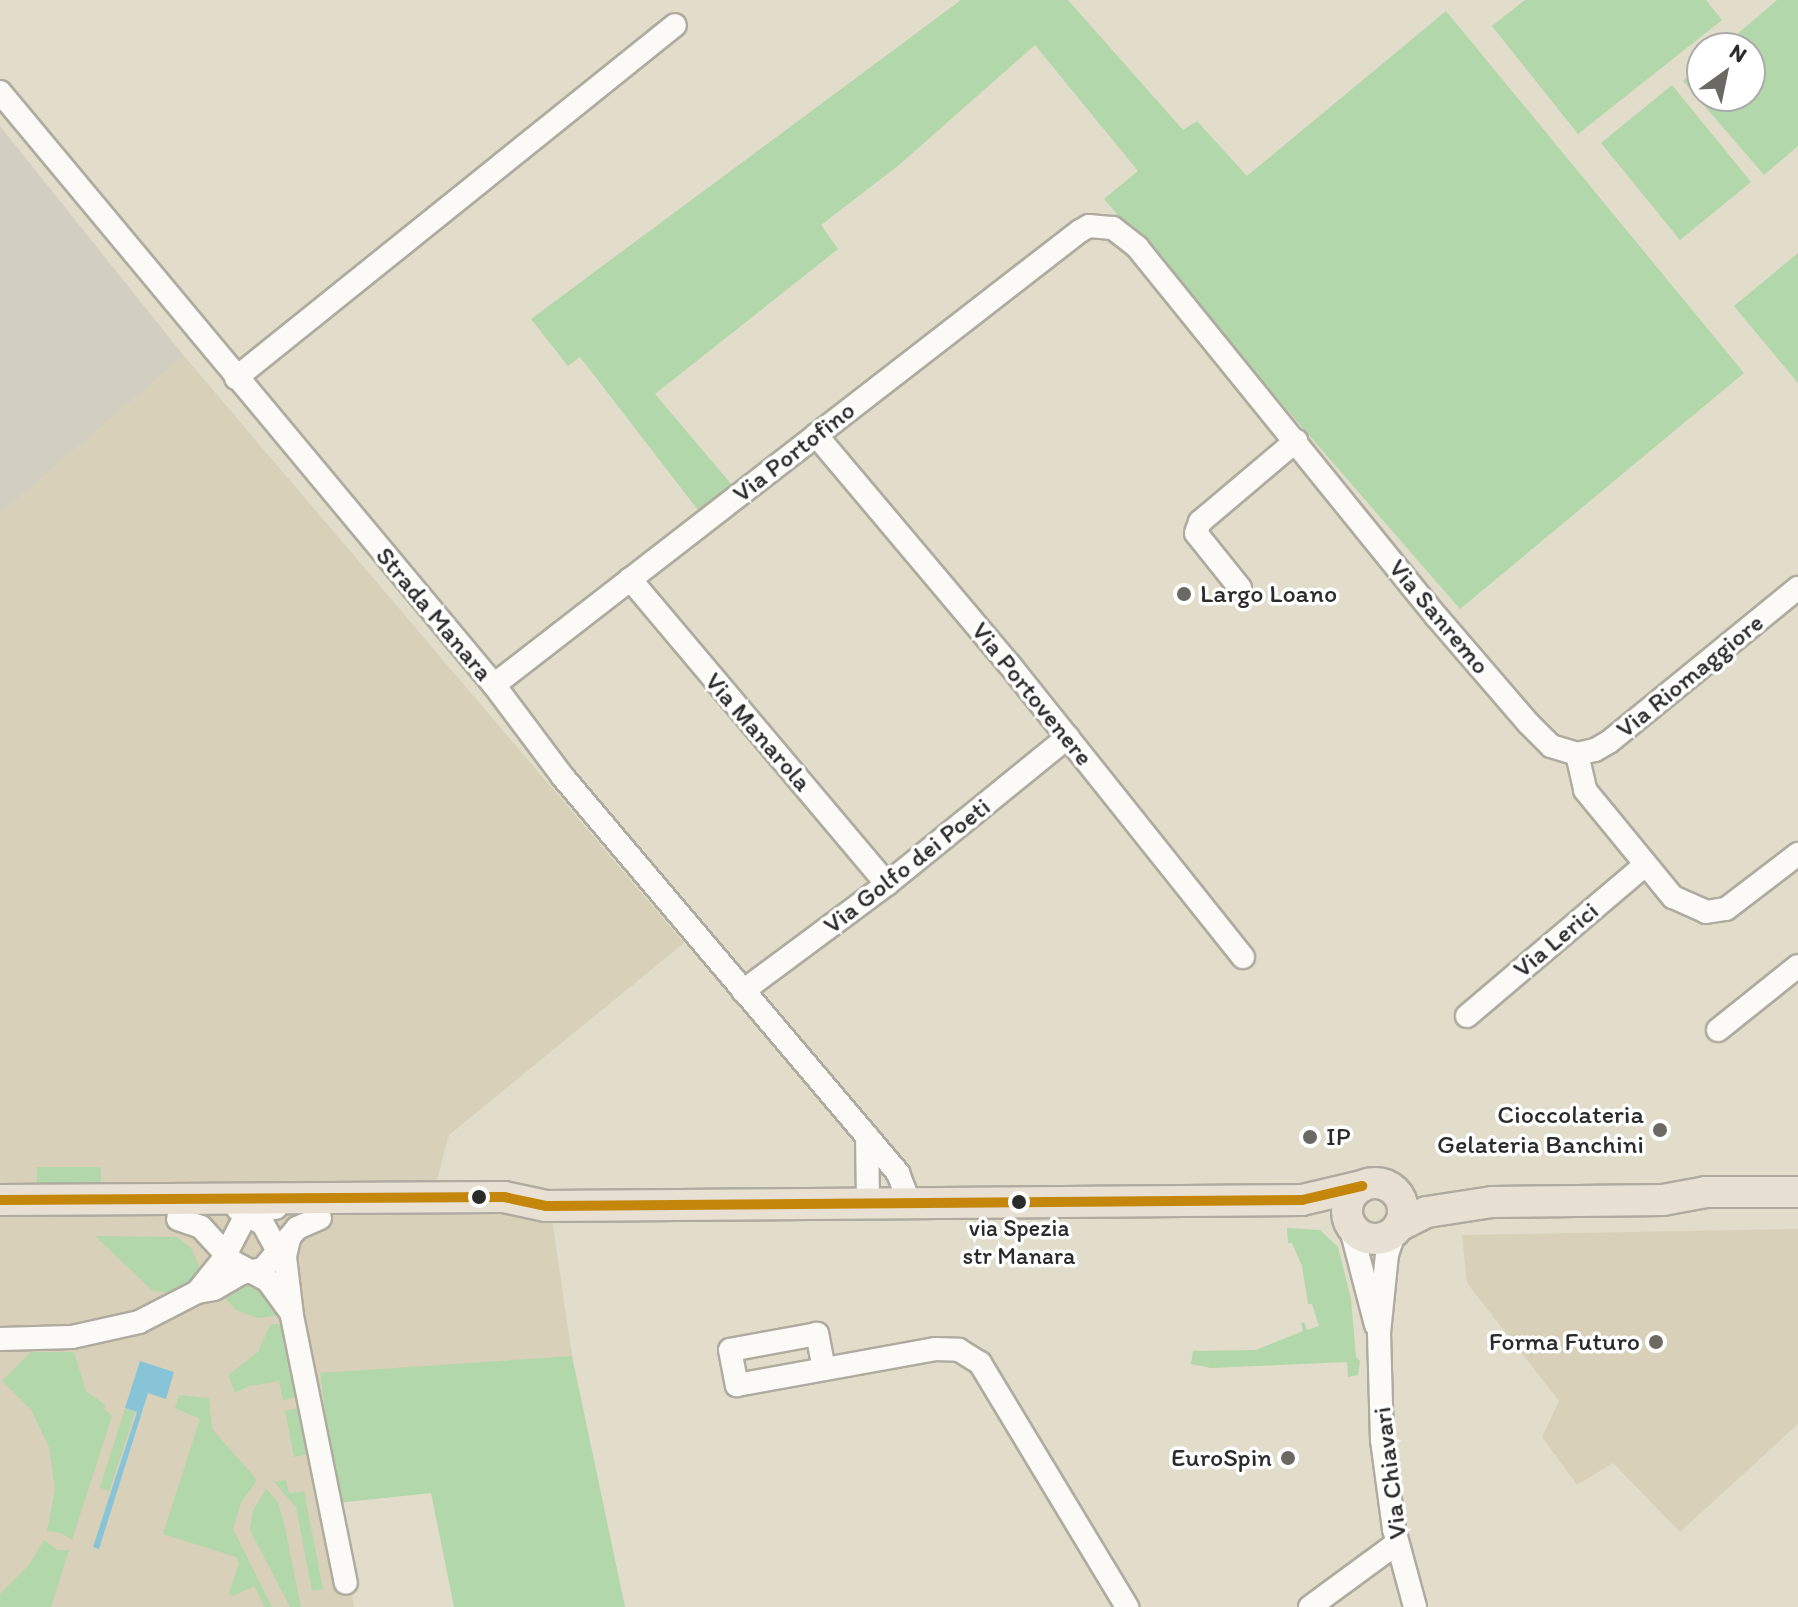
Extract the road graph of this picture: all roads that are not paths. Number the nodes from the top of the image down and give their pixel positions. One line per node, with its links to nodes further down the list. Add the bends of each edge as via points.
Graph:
1 (675, 25): 4 (street)
2 (0, 92): 4 (street, Strada Manara)
3 (1098, 226): 5 (street, Via Portofino, via 1080,231); 6 (street, Via Sanremo, via 1113,228 1137,247)
4 (236, 378): 10 (street, Strada Manara)
5 (816, 435): 7 (street, Via Portofino); 11 (street, Via Portovenere)
6 (1296, 441): 8 (street, via 1200,522 1196,533); 12 (street, Via Sanremo, via 1528,723 1551,746)
7 (630, 579): 10 (street, Via Portofino); 15 (street, Via Manarola)
8 (1240, 588)
9 (1798, 588): 12 (street, Via Riomaggiore, via 1609,742)
10 (494, 685): 18 (street, Strada Manara, via 563,777)
11 (1068, 737): 15 (street, Via Golfo dei Poeti); 16 (street, Via Portovenere)
12 (1577, 754): 14 (street, via 1585,790)
13 (1798, 854): 14 (street, via 1717,912 1682,904)
14 (1645, 865): 19 (street, Via Lerici)
15 (887, 884): 18 (street, Via Golfo dei Poeti)
16 (1243, 957)
17 (1798, 966): 20 (street)
18 (743, 991): 21 (street, Strada Manara)
19 (1467, 1016)
20 (1718, 1030)
21 (867, 1136): 27 (street, Strada Manara, via 898,1173); 29 (street)
22 (1362, 1186): 23 (main road, via 1375,1183); 25 (main road); 34 (main road, via 1347,1206)
23 (1393, 1190): 28 (main road); 35 (main road, via 1403,1207)
24 (1798, 1192): 26 (main road, via 1706,1192)
25 (1302, 1200): 27 (main road); 34 (main road)
26 (1663, 1200): 28 (main road); 33 (main road, via 1706,1209)
27 (909, 1202): 29 (main road)
28 (1492, 1202): 35 (main road, via 1427,1212)
29 (868, 1203): 31 (main road, via 546,1206 504,1197)
30 (1, 1207): 32 (main road)
31 (321, 1208): 32 (main road); 36 (main road)
32 (173, 1209): 36 (main road)
33 (1798, 1209)
34 (1350, 1225): 35 (main road, via 1371,1240 1384,1239); 38 (street, Via Chiavari)
35 (1397, 1229): 38 (street, Via Chiavari, via 1386,1264)
36 (246, 1253): 37 (street); 37 (street, via 274,1286); 39 (street, via 139,1322 61,1339)
37 (292, 1319): 42 (street)
38 (1379, 1337): 41 (street, Via Chiavari, via 1382,1440)
39 (0, 1339)
40 (824, 1369): 43 (street, via 943,1348 959,1350 980,1363)
41 (1397, 1543): 44 (street); 45 (street, Via Chiavari)
42 (346, 1583)
43 (1127, 1607)
44 (1310, 1607)
45 (1415, 1607)

